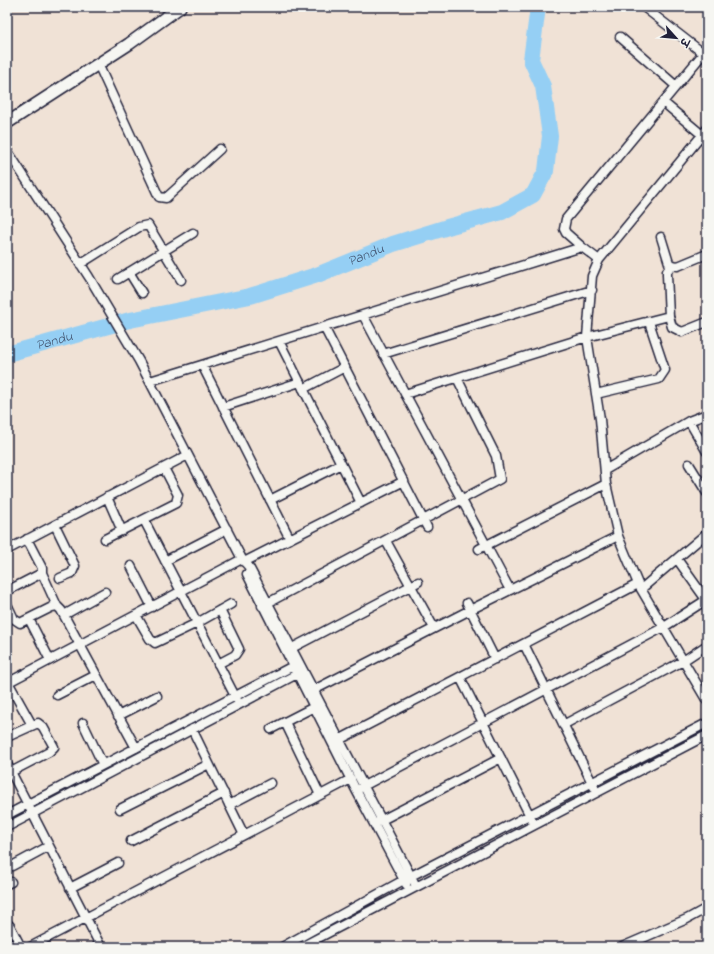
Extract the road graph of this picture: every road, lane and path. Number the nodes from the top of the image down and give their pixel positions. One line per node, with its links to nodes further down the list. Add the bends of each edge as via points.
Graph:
1 (180, 7): 5 (street)
2 (645, 8): 4 (street)
3 (620, 37): 6 (street)
4 (705, 51): 6 (street)
5 (98, 64): 8 (street); 10 (street, via 159,197 166,198)
6 (676, 86): 7 (street)
7 (663, 102): 9 (street); 14 (street, via 564,223 566,234)
8 (7, 123)
9 (705, 134): 17 (street)
10 (220, 149)
11 (7, 150): 18 (street)
12 (193, 233): 15 (street)
13 (661, 237): 19 (street, via 669,263)
14 (582, 247): 17 (street); 25 (street)
15 (164, 251): 18 (street, via 151,228 143,225); 20 (street); 22 (street)
16 (707, 254): 19 (street, via 678,266)
17 (599, 260): 23 (street, via 592,276)
18 (80, 264): 36 (street)
19 (672, 265): 26 (street, via 667,271)
20 (129, 272): 21 (street); 24 (street)
21 (118, 279)
22 (181, 280)
23 (592, 290): 30 (street); 32 (street)
24 (142, 293)
25 (363, 315): 29 (street); 32 (street)
26 (669, 316): 27 (street); 28 (street, via 672,327 682,332)
27 (648, 322): 30 (street); 39 (street, via 664,370 659,379)
28 (707, 322)
29 (324, 327): 31 (street); 34 (street)
30 (587, 337): 35 (street); 39 (street)
31 (279, 342): 33 (street); 37 (street)
32 (384, 354): 38 (street)
33 (202, 365): 36 (street); 40 (street)
34 (345, 367): 37 (street); 49 (street)
35 (456, 378): 38 (street); 54 (street, via 496,456 500,479)
36 (150, 382): 44 (street)
37 (301, 386): 40 (street); 45 (street)
38 (405, 394): 54 (street)
39 (596, 394): 48 (street)
40 (222, 407): 53 (street)
41 (707, 414): 42 (street)
42 (689, 421): 43 (street); 48 (street)
43 (707, 452)
44 (188, 455): 47 (street); 59 (street)
45 (341, 464): 53 (street); 55 (street)
46 (689, 464): 51 (street)
47 (164, 468): 52 (street); 56 (street, via 178,494 178,499 172,506)
48 (605, 470): 50 (street)
49 (404, 481): 55 (street); 57 (street)
50 (606, 484): 62 (street); 67 (street)
51 (707, 493)
52 (107, 498): 58 (street); 60 (street)
53 (270, 500): 65 (street)
54 (461, 500): 57 (street); 67 (street)
55 (361, 503): 65 (street)
56 (144, 520): 60 (street); 71 (street)
57 (426, 523): 66 (street)
58 (55, 525): 63 (street); 74 (street, via 76,566 72,572)
59 (226, 528): 70 (street); 71 (street)
60 (122, 531): 64 (street)
61 (707, 534): 69 (street)
62 (618, 536): 76 (street); 77 (street)
63 (28, 539): 68 (street); 73 (street)
64 (105, 539)
65 (290, 539): 70 (street)
66 (386, 541): 75 (street); 84 (street)
67 (482, 547): 77 (street)
68 (7, 550)
69 (677, 559): 76 (street); 81 (street)
70 (243, 561): 80 (street); 84 (street, via 244,568)
71 (165, 562): 80 (street)
72 (131, 566): 87 (street)
73 (42, 573): 78 (street); 85 (street)
74 (60, 578)
75 (415, 584): 94 (street); 98 (street)
76 (640, 586): 93 (street); 95 (street)
77 (510, 590): 86 (street)
78 (7, 592)
79 (105, 592): 89 (street)
80 (181, 592): 87 (street); 92 (street)
81 (707, 600): 93 (street)
82 (7, 604): 91 (street, via 16,622)
83 (231, 604): 88 (street)
84 (265, 605): 98 (street); 103 (street)
85 (56, 606): 89 (street); 91 (street)
86 (468, 606): 94 (street); 99 (street)
87 (152, 608): 90 (street)
88 (220, 610): 92 (street); 102 (street, via 239,649 235,655)
89 (64, 615): 96 (street)
90 (136, 616): 92 (street, via 150,640 155,643); 96 (street)
91 (29, 619): 100 (street)
92 (197, 623): 102 (street)
93 (664, 627): 101 (street); 107 (street)
94 (434, 628): 108 (street)
95 (524, 644): 99 (street); 107 (street)
96 (79, 645): 100 (street); 104 (street)
97 (707, 645): 101 (street)
98 (292, 648): 103 (street)
99 (494, 659): 105 (street)
100 (50, 660): 106 (street)
101 (683, 661): 112 (street); 121 (street)
102 (218, 664): 111 (street)
103 (297, 669): 108 (street); 111 (street); 113 (street)
104 (96, 675): 109 (street); 115 (street)
105 (460, 677): 118 (street); 126 (street)
106 (8, 682): 120 (street)
107 (546, 689): 118 (street); 121 (street)
108 (311, 692): 114 (street); 126 (street)
109 (57, 695)
110 (157, 696): 115 (street)
111 (235, 696): 113 (street); 127 (street)
112 (707, 701)
113 (239, 704): 122 (street)
114 (314, 707): 116 (street); 126 (street)
115 (118, 716): 127 (street)
116 (285, 722): 123 (street); 141 (street)
117 (83, 723): 133 (street)
118 (483, 723): 129 (street); 138 (street)
119 (707, 723): 128 (street)
120 (32, 725): 125 (street); 134 (street, via 38,723 43,727 53,743 52,750)
121 (563, 725): 137 (street)
122 (192, 729): 132 (street); 145 (street)
123 (271, 729)
124 (707, 735): 130 (street)
125 (7, 737)
126 (336, 741): 135 (street); 138 (street)
127 (136, 748): 133 (street)
128 (652, 752): 130 (street); 137 (street)
129 (501, 758): 146 (street); 148 (street)
130 (656, 761): 139 (street)
131 (7, 764): 134 (street)
132 (209, 764): 140 (street); 144 (street)
133 (103, 765): 142 (street)
134 (11, 772): 142 (street)
135 (351, 779): 138 (street); 141 (street)
136 (271, 783): 143 (street)
137 (592, 783): 139 (street); 146 (street)
138 (360, 788): 148 (street); 149 (street)
139 (596, 792): 150 (street)
140 (224, 793): 143 (street); 153 (street)
141 (320, 795): 152 (street)
142 (28, 804): 145 (street); 147 (street)
143 (229, 805): 152 (street)
144 (120, 809)
145 (33, 813): 151 (street); 155 (street)
146 (530, 815): 150 (street); 154 (street)
147 (7, 816)
148 (382, 820): 149 (street); 159 (street)
149 (374, 824): 159 (street)
150 (534, 824): 156 (street)
151 (7, 827)
152 (244, 835): 164 (street)
153 (131, 841)
154 (474, 844): 156 (street); 159 (street)
155 (50, 846): 158 (street); 160 (street)
156 (478, 853): 161 (street)
157 (118, 863): 160 (street)
158 (7, 867)
159 (408, 878): 161 (street); 163 (street)
160 (70, 888): 164 (street)
161 (412, 888): 165 (street)
162 (707, 908): 172 (street)
163 (346, 911): 165 (street); 170 (street)
164 (86, 918): 168 (street); 169 (street)
165 (350, 921): 171 (street)
166 (7, 923): 167 (street)
167 (21, 947)
168 (30, 947)
169 (101, 947)
170 (282, 947)
171 (301, 947)
172 (622, 947)

